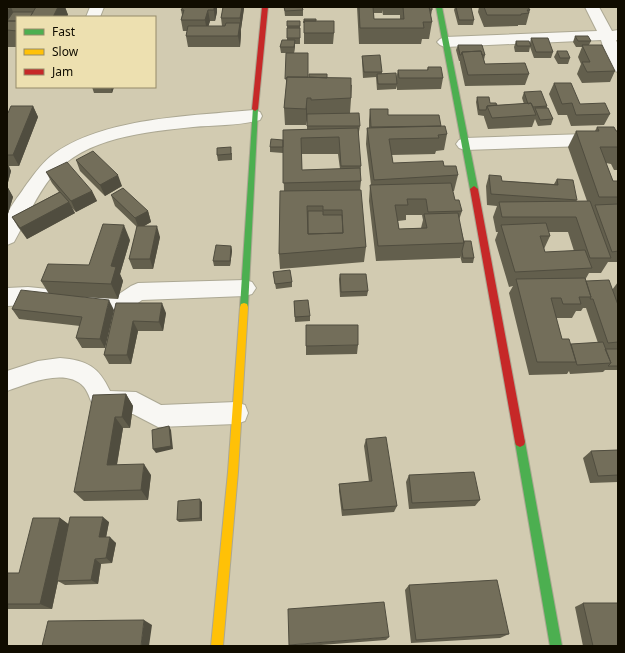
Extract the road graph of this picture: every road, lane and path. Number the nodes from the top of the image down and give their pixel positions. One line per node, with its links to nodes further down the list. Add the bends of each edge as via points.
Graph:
1 (265, 7): 7 (street)
2 (439, 7): 5 (street)
3 (592, 7): 4 (street)
4 (612, 36): 5 (street); 6 (street)
5 (445, 42): 9 (street)
6 (618, 67)
7 (254, 116): 10 (street, via 148,128 116,134 81,145 59,159 43,174 21,208); 11 (street)
8 (618, 139): 9 (street)
9 (465, 144): 16 (street)
10 (7, 237)
11 (245, 288): 12 (street, via 138,292 119,305 28,296); 14 (street)
12 (7, 297)
13 (7, 381): 14 (street, via 42,370 72,368 90,378 103,402 136,403 158,416)
14 (236, 413): 15 (street)
15 (217, 646)
16 (556, 646)

